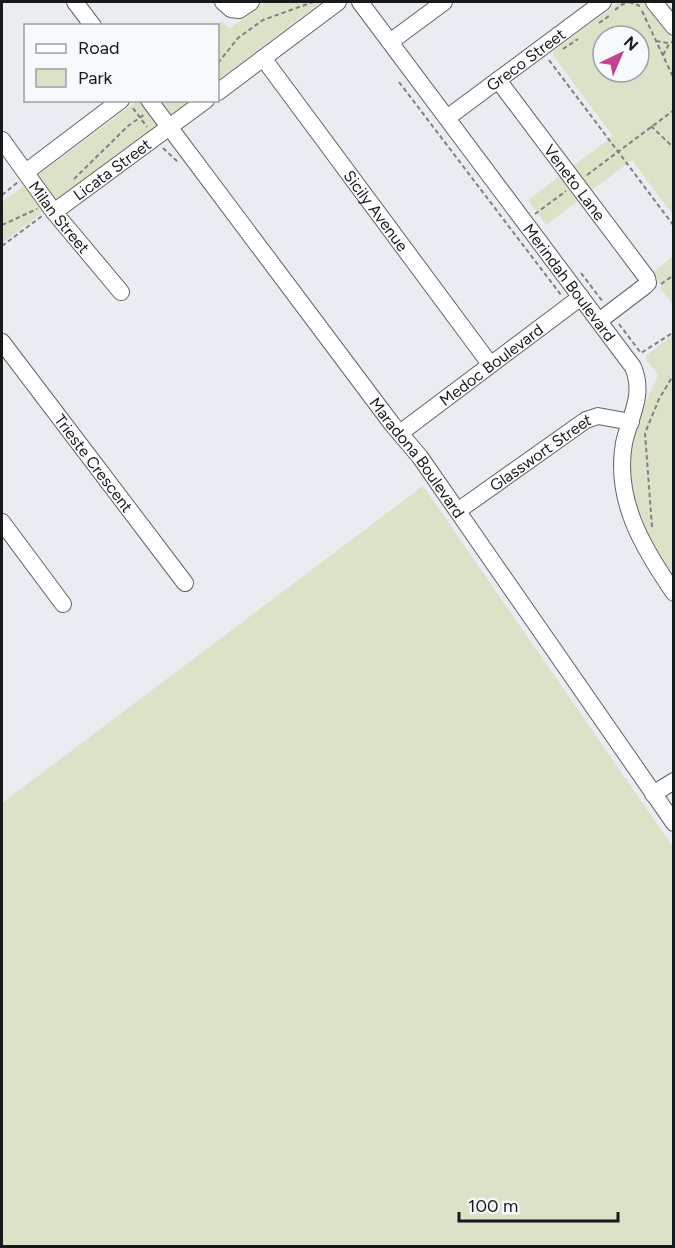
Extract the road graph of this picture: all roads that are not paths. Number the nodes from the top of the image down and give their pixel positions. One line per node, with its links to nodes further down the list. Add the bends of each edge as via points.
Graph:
1 (75, 2): 9 (street)
2 (224, 2): 3 (street, via 239,10)
3 (251, 2)
4 (338, 2): 12 (street)
5 (360, 2): 11 (street, Merindah Boulevard)
6 (444, 2): 11 (street)
7 (603, 2): 13 (street, Greco Street)
8 (647, 4): 10 (street)
9 (92, 24)
10 (671, 35)
11 (390, 42): 18 (street, Merindah Boulevard)
12 (262, 58): 14 (street); 27 (street, Sicily Avenue)
13 (498, 80): 18 (street, Greco Street); 25 (street, Veneto Lane, via 647,278 647,285)
14 (219, 91)
15 (118, 102): 21 (street)
16 (203, 102): 19 (street, Licata Street)
17 (152, 104): 19 (street, Maradona Boulevard)
18 (447, 118): 24 (street, Merindah Boulevard)
19 (170, 127): 22 (street, Licata Street); 29 (street, Maradona Boulevard)
20 (2, 140): 21 (street, Milan Street)
21 (26, 172): 22 (street, Milan Street)
22 (50, 207): 23 (street, Milan Street)
23 (121, 292)
24 (581, 297): 25 (street, Merindah Boulevard); 27 (street, Medoc Boulevard)
25 (608, 320): 28 (street, Merindah Boulevard, via 637,377 637,403)
26 (2, 342): 32 (street, Trieste Crescent)
27 (490, 364): 29 (street, Medoc Boulevard)
28 (631, 423): 30 (street, Glasswort Street, via 597,416 586,420); 33 (street, Merindah Boulevard, via 623,457 625,500 641,542)
29 (400, 433): 30 (street, Maradona Boulevard)
30 (459, 510): 36 (street, Maradona Boulevard)
31 (2, 522): 34 (street)
32 (185, 583)
33 (674, 593)
34 (63, 604)
35 (674, 781): 36 (street)
36 (653, 794): 37 (street, Maradona Boulevard)
37 (674, 823)

